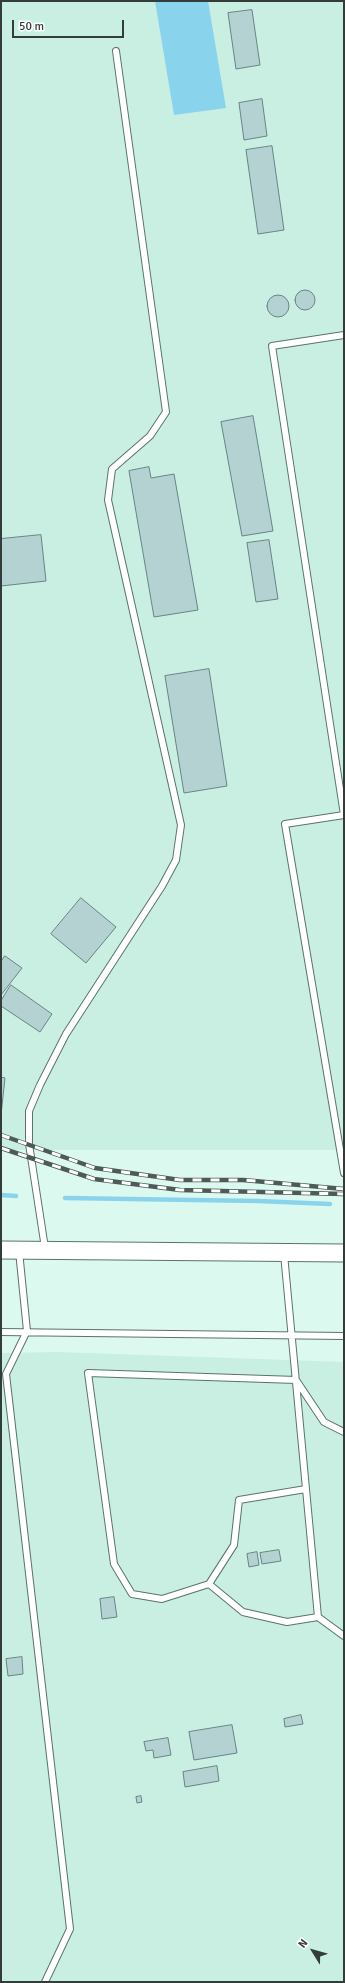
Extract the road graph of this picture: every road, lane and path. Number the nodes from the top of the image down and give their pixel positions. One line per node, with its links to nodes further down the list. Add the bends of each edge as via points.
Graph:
1 (116, 51): 7 (lane, via 166,412 150,436 112,469 108,500 181,825 176,860 162,886 66,1034 29,1111 29,1144)
2 (344, 335): 3 (lane, via 272,346)
3 (344, 814): 4 (lane, via 285,824)
4 (344, 1173)
5 (1, 1250): 6 (main road)
6 (18, 1250): 7 (main road); 10 (lane)
7 (45, 1250): 8 (main road)
8 (284, 1254): 9 (main road); 12 (lane)
9 (339, 1255)
10 (27, 1331): 11 (lane); 12 (lane); 20 (lane, via 6,1374 70,1929)
11 (1, 1332)
12 (291, 1334): 13 (lane); 14 (lane)
13 (344, 1336)
14 (296, 1380): 15 (lane, via 324,1422); 16 (lane); 17 (lane, via 88,1373 114,1564 132,1594 162,1598)
15 (344, 1432)
16 (306, 1489): 17 (lane, via 239,1500 234,1545); 18 (lane)
17 (209, 1584): 18 (lane, via 243,1612 287,1622)
18 (318, 1617): 19 (lane)
19 (344, 1636)
20 (45, 1982)

